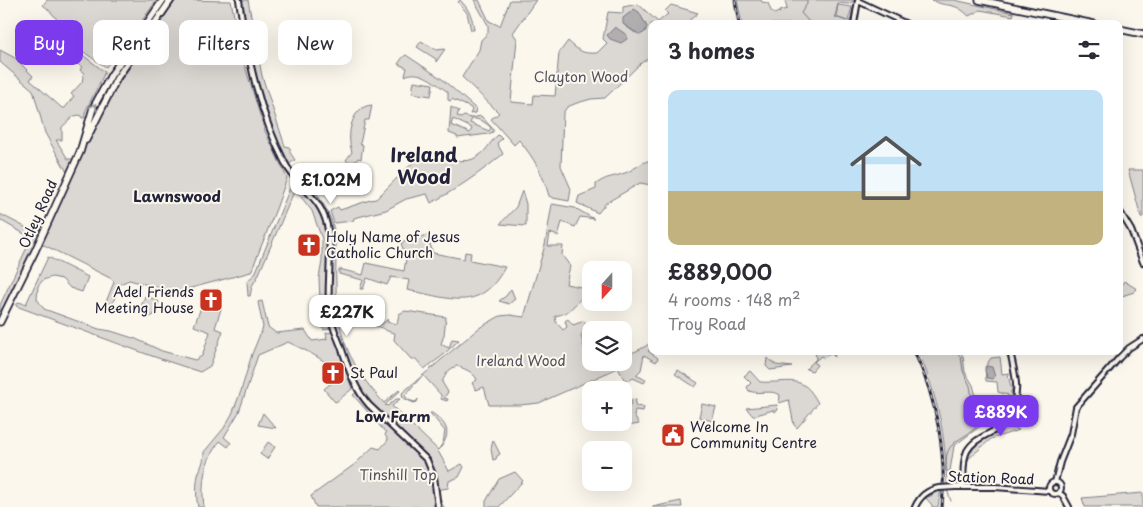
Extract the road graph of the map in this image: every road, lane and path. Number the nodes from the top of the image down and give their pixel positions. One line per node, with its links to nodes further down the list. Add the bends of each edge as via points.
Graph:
1 (164, 0): 11 (highway, Otley Road, one-way to 1, via 90,116 101,92)
2 (171, 0): 11 (highway, Otley Road, via 117,78)
3 (238, 0): 23 (street, via 252,73 274,140 289,171 316,199 325,216 330,250 330,314 352,380 369,405 427,460 434,477)
4 (858, 0): 6 (street); 7 (street)
5 (979, 0): 8 (highway)
6 (855, 20)
7 (899, 20)
8 (1075, 20)
9 (1123, 30): 10 (highway)
10 (1143, 34)
11 (84, 141): 14 (highway, Otley Road)
12 (1123, 217): 13 (street)
13 (1143, 262)
14 (0, 322)
15 (1143, 339): 16 (street)
16 (1123, 354)
17 (1011, 355): 20 (street, via 1017,394 1013,406 1002,424 976,440 967,452)
18 (1122, 355): 19 (street, via 1076,407)
19 (1055, 482): 21 (street, via 1050,484); 22 (street, via 1061,486)
20 (963, 486): 21 (street, Station Road); 24 (street, Station Road, bridge, via 931,489)
21 (1049, 491): 22 (street)
22 (1059, 493): 25 (street)
23 (438, 507)
24 (915, 507)
25 (1069, 507)

